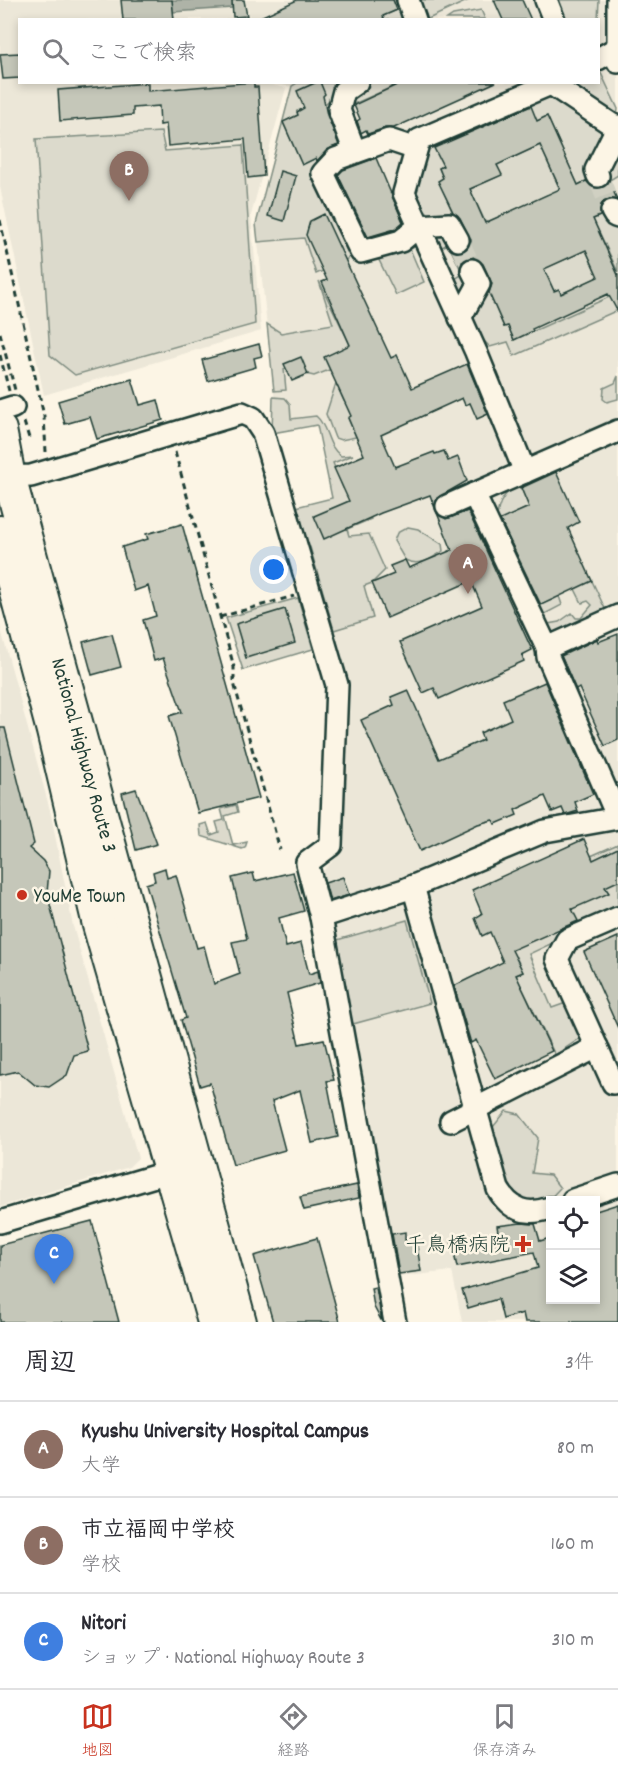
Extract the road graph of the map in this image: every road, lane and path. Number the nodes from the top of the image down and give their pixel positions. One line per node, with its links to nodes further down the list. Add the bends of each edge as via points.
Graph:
1 (408, 0): 4 (street)
2 (546, 0): 5 (street)
3 (618, 0): 6 (street)
4 (414, 18)
5 (553, 18)
6 (617, 55): 7 (street)
7 (600, 59)
8 (354, 84): 13 (street, via 344,91 339,110)
9 (551, 84): 12 (street, via 419,140)
10 (554, 84): 11 (street)
11 (617, 127): 14 (street, via 596,170)
12 (416, 149): 13 (street, via 389,140); 16 (street, via 404,193)
13 (355, 152): 16 (street, via 336,159 323,173 361,252 401,241)
14 (598, 176)
15 (0, 220): 25 (path, via 44,416)
16 (419, 226): 17 (street, via 449,224); 19 (street)
17 (458, 240)
18 (472, 270): 19 (street, via 478,284)
19 (460, 318): 26 (street)
20 (0, 333): 22 (path)
21 (0, 355): 22 (path)
22 (14, 416): 27 (highway, National Highway Route 3)
23 (618, 431): 26 (street)
24 (172, 445): 33 (path)
25 (46, 460)
26 (525, 472): 28 (street)
27 (9, 477): 38 (street, via 31,476 242,413 254,418 263,433 337,685 331,845 307,863); 44 (highway, National Highway Route 3)
28 (474, 494): 29 (street); 34 (street)
29 (447, 506)
30 (0, 532): 44 (highway, National Highway Route 3, via 99,925)
31 (300, 594): 33 (path)
32 (618, 616): 34 (street)
33 (220, 617): 36 (path)
34 (547, 648): 35 (street)
35 (618, 818): 37 (street, via 544,831)
36 (280, 850)
37 (413, 886): 38 (street); 42 (street)
38 (321, 918): 51 (street)
39 (618, 918): 40 (street, via 567,940 557,959)
40 (597, 1047): 41 (street); 42 (street)
41 (613, 1083)
42 (475, 1108): 43 (street); 47 (street, via 498,1189 506,1203 520,1211)
43 (451, 1121)
44 (184, 1168): 48 (street); 49 (highway, National Highway Route 3); 50 (highway, National Highway Route 3)
45 (618, 1185): 46 (street)
46 (585, 1196)
47 (546, 1210)
48 (0, 1222)
49 (214, 1322)
50 (240, 1322)
51 (396, 1322)

